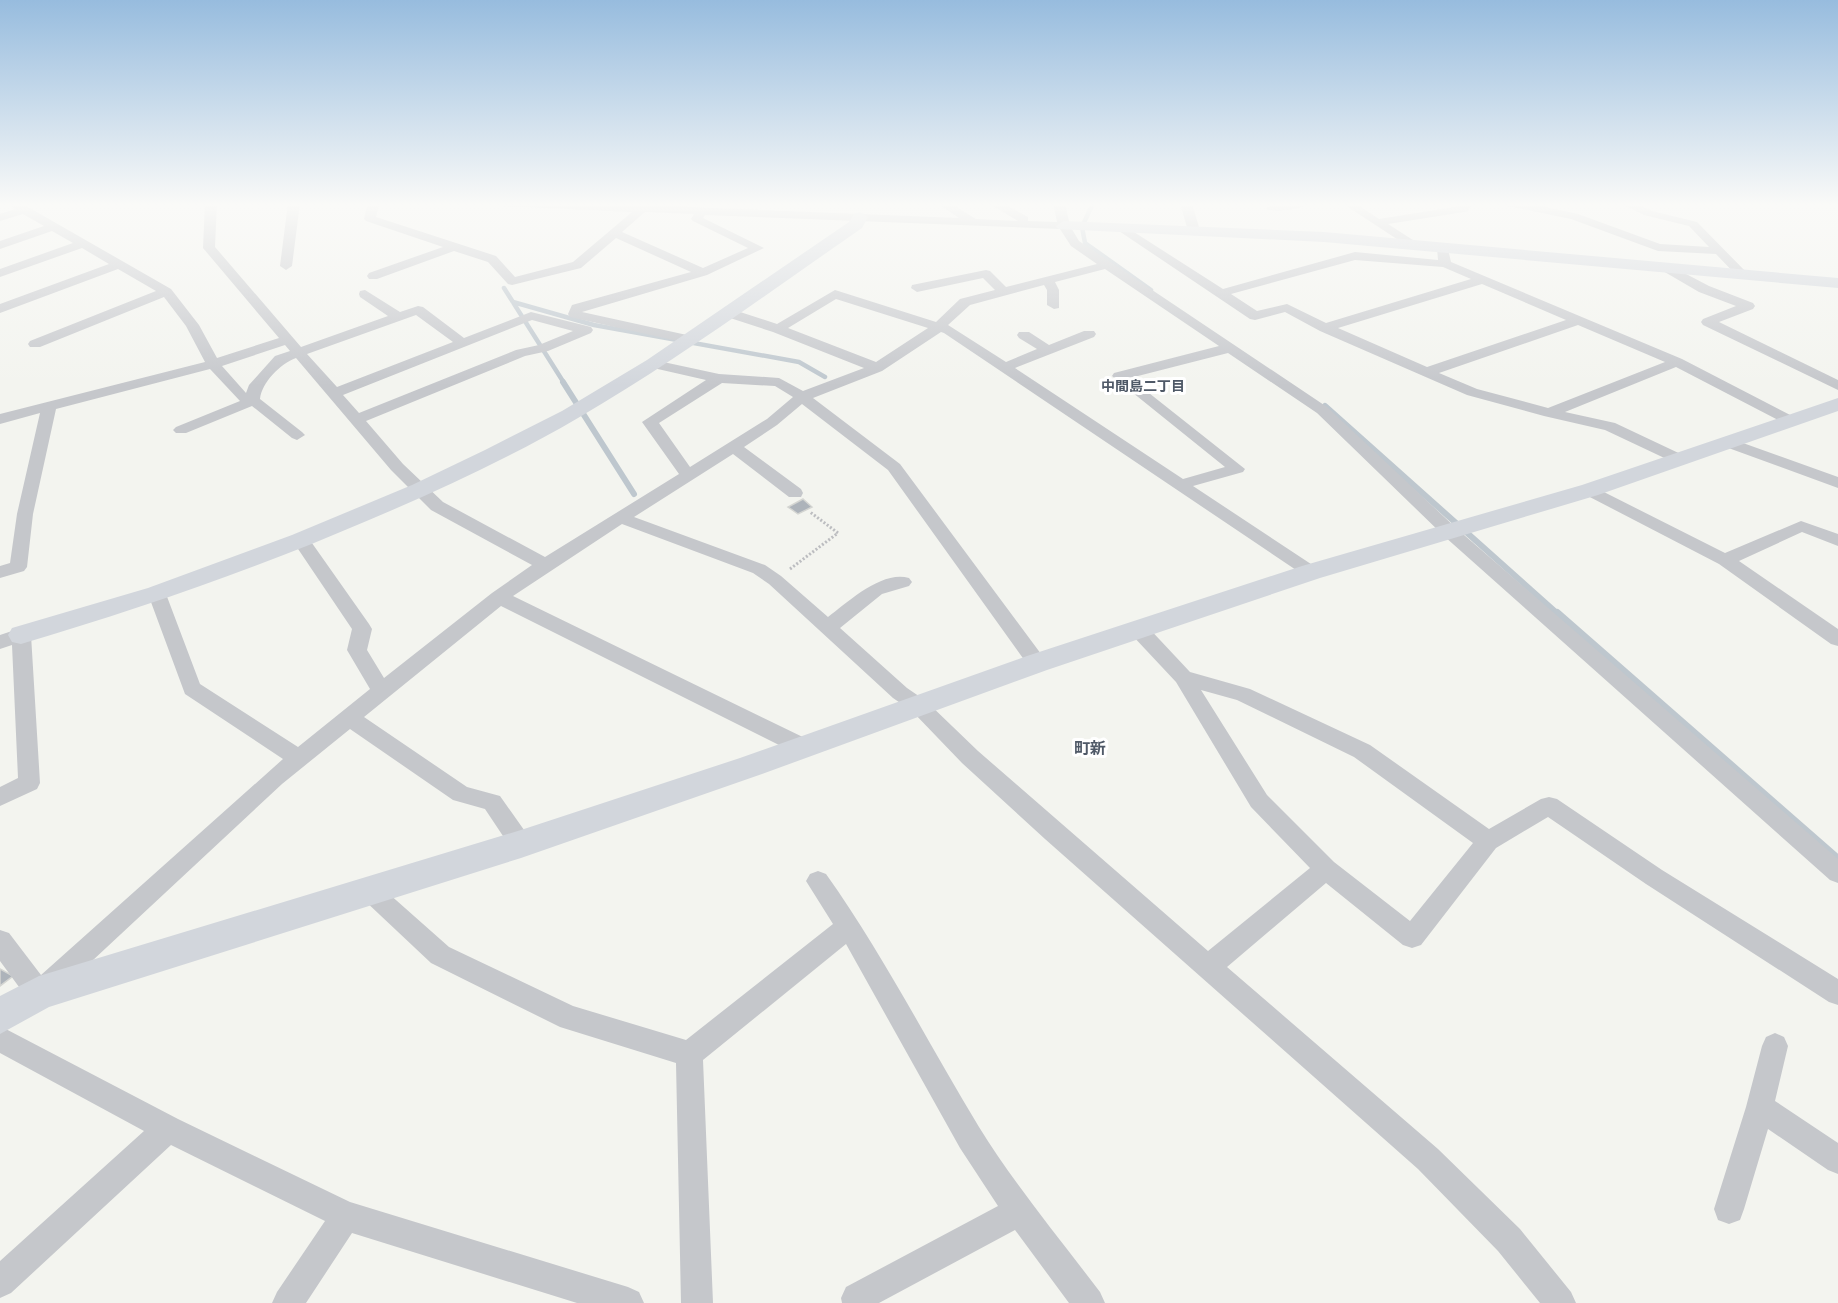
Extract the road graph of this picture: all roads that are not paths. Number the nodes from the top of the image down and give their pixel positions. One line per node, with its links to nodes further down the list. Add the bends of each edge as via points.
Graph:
1 (26, 264): 18 (street)
2 (120, 264): 25 (street); 30 (street)
3 (222, 264): 39 (street)
4 (407, 264): 20 (street)
5 (496, 264): 6 (street, via 512,281)
6 (578, 264)
7 (683, 264): 17 (street)
8 (722, 264): 17 (street)
9 (800, 264): 31 (street)
10 (1177, 264): 27 (street)
11 (1326, 264): 27 (street)
12 (1456, 264): 22 (street)
13 (1589, 264): 16 (street)
14 (1732, 264): 19 (street)
15 (1106, 265): 21 (street); 43 (street)
16 (1667, 268): 19 (street); 53 (street, via 1704,289 1748,306 1707,322)
17 (703, 272): 40 (street, via 576,308 575,314)
18 (0, 273)
19 (1743, 275): 23 (street)
20 (373, 276)
21 (1047, 280): 26 (street); 29 (street)
22 (1482, 280): 33 (street); 35 (street)
23 (1838, 283)
24 (917, 288): 26 (street, via 986,274)
25 (166, 292): 42 (street); 47 (street, via 192,325)
26 (1004, 292): 34 (street, via 965,302)
27 (1222, 293): 35 (street, via 1255,316 1287,308)
28 (364, 294): 32 (street)
29 (1054, 304)
30 (0, 309)
31 (729, 313): 36 (street); 40 (street)
32 (398, 317): 41 (street, via 418,310); 45 (street)
33 (1577, 321): 46 (street); 51 (street)
34 (937, 328): 36 (street, via 835,294); 49 (street, via 949,330); 50 (street)
35 (1325, 328): 51 (street)
36 (778, 329): 50 (street)
37 (1089, 334): 44 (street)
38 (1024, 336): 44 (street)
39 (287, 340): 45 (street); 47 (street)
40 (691, 340): 48 (street)
41 (463, 343): 54 (street); 61 (street, via 531,316 586,330)
42 (35, 344)
43 (1229, 348): 70 (street, via 1119,376 1237,469); 75 (street, via 1322,410)
44 (1048, 350): 49 (street)
45 (300, 352): 54 (street); 56 (street, via 280,359 262,376)
46 (1677, 362): 59 (street); 62 (street)
47 (213, 364): 56 (street, via 241,396); 58 (street)
48 (654, 364): 52 (street); 71 (street, via 569,415)
49 (1005, 367): 70 (street)
50 (877, 368): 55 (street)
51 (1427, 372): 59 (street, via 1472,392)
52 (719, 378): 55 (street, via 779,382); 68 (street, via 650,422)
53 (1838, 386)
54 (333, 394): 61 (street)
55 (802, 397): 66 (street, via 772,422); 90 (street, via 894,467)
56 (252, 401): 63 (street); 64 (street)
57 (1838, 404): 62 (street)
58 (49, 407): 60 (street); 80 (street, via 18,567)
59 (1549, 413): 67 (street, via 1610,426)
60 (0, 419)
61 (356, 420): 71 (street)
62 (1791, 421): 65 (street)
63 (181, 430)
64 (297, 435)
65 (1729, 442): 67 (street); 69 (street)
66 (733, 446): 68 (street); 73 (street)
67 (1681, 460): 72 (street)
68 (687, 474): 74 (street)
69 (1838, 483)
70 (1181, 484): 81 (street)
71 (420, 489): 76 (street); 79 (street, via 437,506)
72 (1590, 490): 75 (street); 78 (street)
73 (795, 493)
74 (621, 518): 79 (street); 85 (street, via 759,569)
75 (1456, 530): 81 (street); 101 (street)
76 (301, 540): 83 (street); 92 (street, via 362,629 357,650)
77 (1838, 540): 78 (street, via 1801,526)
78 (1725, 560): 88 (street)
79 (545, 565): 84 (street)
80 (0, 572)
81 (1311, 572): 86 (street)
82 (903, 582): 85 (street, via 876,590)
83 (157, 594): 87 (street); 96 (street, via 192,689)
84 (499, 597): 92 (street); 95 (street)
85 (827, 628): 93 (street)
86 (1138, 629): 90 (street); 91 (street)
87 (21, 635): 89 (street); 97 (street, via 28,783)
88 (1836, 636)
89 (0, 642)
90 (1037, 663): 93 (street)
91 (1183, 677): 98 (street, via 1243,694 1362,751); 100 (street, via 1259,801)
92 (381, 690): 94 (street)
93 (919, 706): 95 (street); 106 (street, via 1045,824)
94 (348, 717): 96 (street); 99 (street, via 461,794 492,802)
95 (803, 747): 99 (street)
96 (298, 758): 107 (street)
97 (0, 797)
98 (1488, 841): 100 (street, via 1412,937); 108 (street, via 1549,806)
99 (521, 844): 103 (street)
100 (1326, 869): 106 (street)
101 (1838, 873)
102 (818, 881): 104 (street)
103 (372, 892): 107 (street); 112 (street, via 440,955 569,1018)
104 (849, 926): 112 (street); 117 (street, via 970,1138)
105 (0, 941): 107 (street)
106 (1208, 967): 125 (street, via 1428,1158 1509,1240)
107 (39, 993): 109 (street)
108 (1838, 993)
109 (0, 1016)
110 (0, 1039): 114 (street)
111 (1775, 1046): 113 (street)
112 (688, 1054): 122 (street)
113 (1760, 1107): 115 (street); 116 (street)
114 (168, 1129): 118 (street); 119 (street)
115 (1838, 1160)
116 (1729, 1209)
117 (1019, 1211): 123 (street, via 857,1298); 124 (street)
118 (346, 1216): 120 (street); 121 (street)
119 (0, 1282)
120 (288, 1303)
121 (628, 1303)
122 (697, 1303)
123 (858, 1303)
124 (1089, 1303)
125 (1560, 1303)

